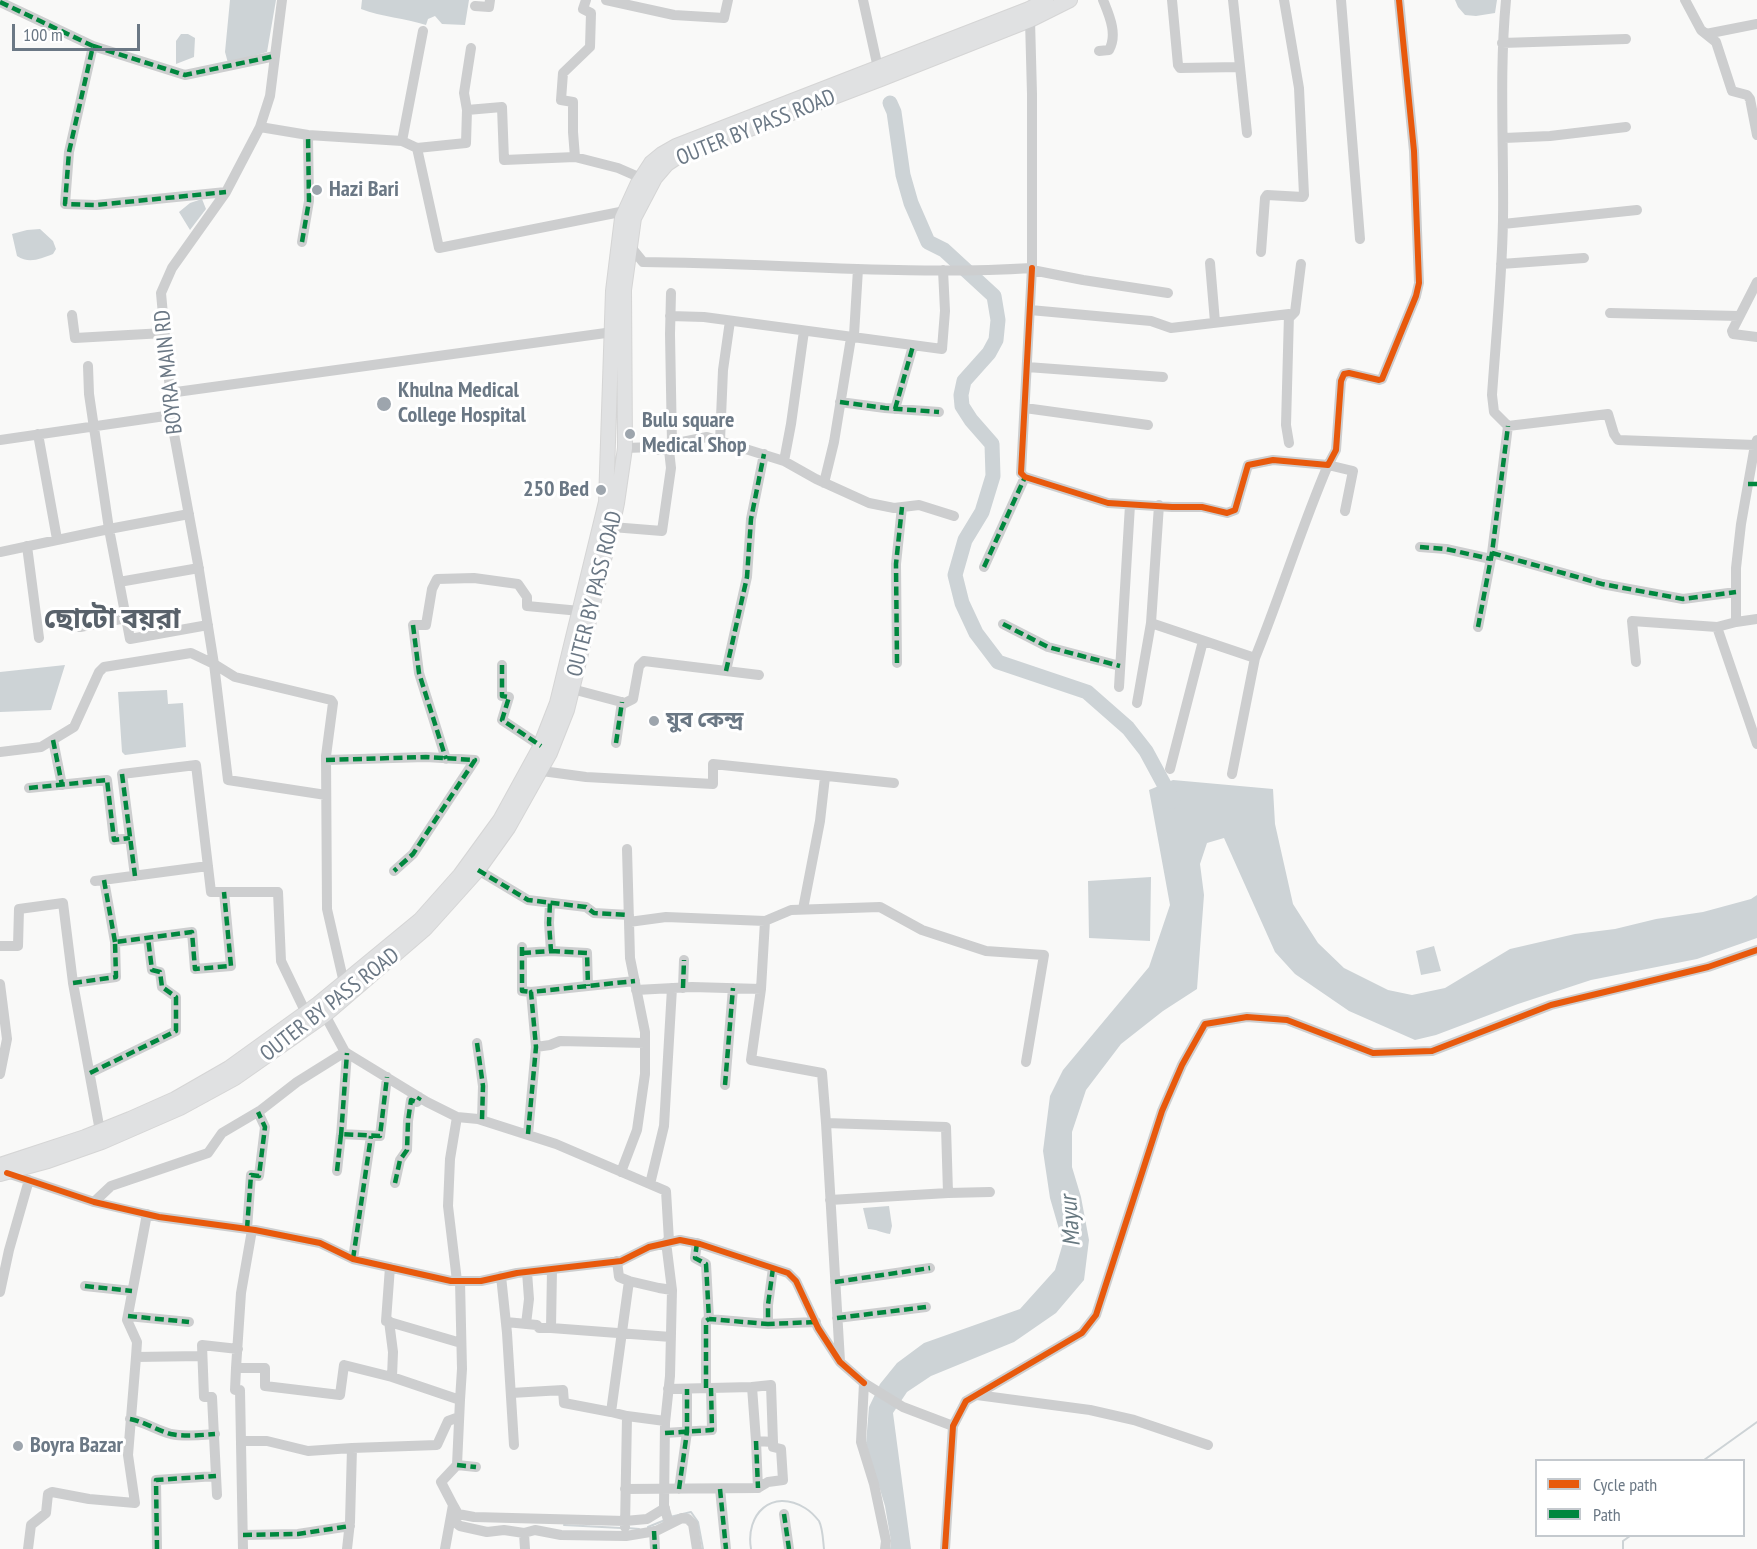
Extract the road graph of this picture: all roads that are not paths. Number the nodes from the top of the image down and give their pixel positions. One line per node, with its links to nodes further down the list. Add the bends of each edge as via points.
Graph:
1 (282, 0): 28 (street, BOYRA MAIN RD)
2 (490, 0): 18 (street, via 489,7)
3 (585, 0): 40 (street, via 583,9 591,14 590,47 563,73 561,100 573,102)
4 (606, 0): 5 (street, via 674,15 724,18)
5 (728, 0)
6 (863, 0): 30 (street)
7 (1046, 0): 30 (main road, OUTER BY PASS ROAD)
8 (1070, 0): 19 (main road, OUTER BY PASS ROAD)
9 (1103, 0): 27 (street, via 1111,20 1112,45 1109,50)
10 (1172, 0): 29 (street, via 1180,68)
11 (1233, 0): 29 (street)
12 (1284, 0): 49 (street, via 1299,88 1304,195 1267,195)
13 (1341, 0): 46 (street)
14 (1399, 0): 95 (street, via 1414,151 1419,283 1382,379 1344,374 1336,450)
15 (1506, 0): 24 (street)
16 (1685, 0): 22 (street)
17 (0, 2): 25 (street)
18 (475, 6)
19 (1030, 20): 48 (main road, OUTER BY PASS ROAD, via 679,156 667,164 647,192 634,218); 55 (street)
20 (1757, 24): 22 (street)
21 (423, 31): 38 (street)
22 (1706, 34): 36 (street, via 1716,42 1732,91 1750,99)
23 (1626, 39): 24 (street)
24 (1502, 43): 37 (street)
25 (93, 46): 28 (street, via 185,75); 42 (street, via 69,152 65,204 96,206)
26 (471, 48): 31 (street, via 464,93)
27 (1099, 51)
28 (275, 56): 32 (street, BOYRA MAIN RD, via 270,96)
29 (1240, 67): 34 (street)
30 (878, 68): 41 (main road, OUTER BY PASS ROAD, via 676,146 651,163)
31 (467, 110): 39 (street, via 466,143); 40 (street, via 502,107 504,160)
32 (260, 127): 35 (street); 42 (street, BOYRA MAIN RD)
33 (1626, 127): 37 (street)
34 (1247, 133)
35 (308, 135): 38 (street); 47 (street, via 309,201)
36 (1757, 135)
37 (1504, 138): 45 (street)
38 (402, 141): 39 (street)
39 (417, 148): 44 (street, via 439,248)
40 (575, 157): 41 (street)
41 (641, 178): 44 (main road, OUTER BY PASS ROAD)
42 (226, 192): 70 (street, BOYRA MAIN RD, via 172,268 161,292)
43 (1637, 210): 45 (street)
44 (625, 211): 69 (main road, OUTER BY PASS ROAD, via 613,291)
45 (1503, 224): 53 (street)
46 (1360, 239)
47 (302, 242)
48 (630, 246): 54 (street, via 643,262); 92 (main road, OUTER BY PASS ROAD, via 624,290)
49 (1261, 252)
50 (1584, 258): 53 (street)
51 (1210, 263): 67 (street)
52 (1301, 264): 65 (street, via 1295,312)
53 (1501, 264): 85 (street, via 1492,394 1494,412)
54 (858, 269): 56 (street); 72 (street)
55 (1032, 269): 56 (street); 58 (street); 60 (street)
56 (943, 270): 73 (street, via 942,349)
57 (1757, 282): 64 (street)
58 (1168, 292)
59 (671, 294): 63 (street)
60 (1030, 310): 67 (street, via 1151,321 1171,328); 75 (street)
61 (1610, 313): 64 (street)
62 (72, 315): 70 (street, via 75,338)
63 (670, 316): 66 (street); 91 (street)
64 (1738, 316): 71 (street, via 1732,333)
65 (1290, 317): 67 (street, via 1289,314); 89 (street)
66 (730, 321): 68 (street); 88 (street)
67 (1215, 322)
68 (804, 331): 72 (street); 94 (street)
69 (613, 332): 77 (street); 116 (main road, OUTER BY PASS ROAD, via 606,502)
70 (164, 333): 77 (street, BOYRA MAIN RD)
71 (1757, 337)
72 (851, 338): 73 (street); 78 (street)
73 (913, 346): 80 (street)
74 (88, 366): 84 (street)
75 (1027, 367): 76 (street); 79 (street)
76 (1163, 377)
77 (169, 393): 82 (street, BOYRA MAIN RD)
78 (840, 402): 80 (street); 97 (street)
79 (1025, 408): 83 (street); 96 (street, via 1021,473)
80 (896, 409): 81 (street)
81 (939, 412)
82 (171, 415): 84 (street); 103 (street, BOYRA MAIN RD)
83 (1148, 424)
84 (95, 426): 86 (street); 106 (street)
85 (1508, 426): 90 (street, via 1608,414 1618,440); 111 (street)
86 (38, 434): 87 (street); 107 (street)
87 (0, 440)
88 (720, 441): 91 (street, via 707,437); 93 (street)
89 (1288, 443)
90 (1756, 443): 98 (street)
91 (670, 447): 92 (street); 105 (street, via 662,531)
92 (624, 448): 105 (main road, OUTER BY PASS ROAD)
93 (764, 454): 94 (street); 134 (street, via 751,519 747,577)
94 (784, 460): 97 (street)
95 (1328, 465): 100 (street, via 1273,460 1248,465 1232,513); 102 (street, via 1353,471); 128 (street)
96 (1025, 477): 99 (street, via 1108,503); 112 (street)
97 (824, 483): 101 (street, via 869,502)
98 (1753, 484): 115 (street, via 1741,524)
99 (1131, 505): 100 (street); 133 (street)
100 (1159, 505): 120 (street)
101 (902, 507): 104 (street, via 919,505); 130 (street, via 896,564)
102 (1345, 511)
103 (189, 514): 106 (street); 113 (street, BOYRA MAIN RD)
104 (954, 516)
105 (612, 526): 137 (main road, OUTER BY PASS ROAD)
106 (109, 529): 107 (street); 114 (street)
107 (57, 539): 108 (street)
108 (27, 546): 110 (street); 126 (street)
109 (1420, 547): 111 (street)
110 (0, 552)
111 (1491, 556): 115 (street, via 1602,584 1683,599); 124 (street)
112 (984, 567)
113 (199, 568): 114 (street); 122 (street, BOYRA MAIN RD)
114 (119, 582): 117 (street)
115 (1736, 592): 119 (street)
116 (580, 611): 143 (main road, OUTER BY PASS ROAD, via 557,703); 145 (street, via 527,606 527,597 518,584 474,578 437,579 426,625 413,625 419,673)
117 (126, 618): 122 (street, via 130,639); 123 (street)
118 (1757, 619): 119 (street)
119 (1736, 622): 125 (street)
120 (1151, 623): 127 (street); 139 (street)
121 (1003, 624): 133 (street, via 1048,647)
122 (208, 625): 131 (street, BOYRA MAIN RD)
123 (80, 627)
124 (1478, 627)
125 (1717, 627): 129 (street, via 1632,621); 142 (street)
126 (39, 638)
127 (1203, 641): 128 (street); 147 (street)
128 (1255, 658): 149 (street)
129 (1636, 662)
130 (897, 663)
131 (214, 664): 140 (street, via 191,653 104,668 74,727); 146 (street, via 235,677 333,701); 154 (street, BOYRA MAIN RD, via 228,780)
132 (502, 665): 143 (street, via 502,696 509,697 502,720)
133 (1120, 666): 136 (street)
134 (726, 671): 135 (street); 138 (street, via 644,661 639,666 633,699)
135 (759, 675)
136 (1119, 687)
137 (572, 689): 138 (street); 148 (main road, OUTER BY PASS ROAD)
138 (622, 702): 141 (street)
139 (1137, 703)
140 (52, 740): 144 (street, via 41,747); 152 (street)
141 (616, 743)
142 (1757, 744)
143 (541, 746): 173 (main road, OUTER BY PASS ROAD, via 500,820 460,875 420,920)
144 (0, 752)
145 (447, 759): 146 (street); 159 (street, via 475,760 413,854)
146 (326, 760): 154 (street)
147 (1170, 769)
148 (542, 771): 150 (street, via 713,784 713,764); 158 (main road, OUTER BY PASS ROAD)
149 (1232, 774)
150 (825, 777): 151 (street); 163 (street)
151 (894, 783)
152 (62, 785): 153 (street); 155 (street, via 107,780 114,840)
153 (29, 788)
154 (326, 795): 173 (street, via 327,909)
155 (130, 838): 157 (street, via 122,774 196,765); 160 (street)
156 (627, 849): 164 (street)
157 (208, 866): 160 (street); 161 (street, via 212,892)
158 (478, 870): 162 (street, via 528,900); 182 (main road, OUTER BY PASS ROAD, via 425,929)
159 (394, 871)
160 (135, 876): 167 (street, via 100,880)
161 (224, 892): 166 (street, via 231,966 195,969 192,932); 181 (street, via 278,892 281,961)
162 (550, 903): 164 (street, via 586,907 594,913); 170 (street)
163 (803, 909): 165 (street); 187 (street, via 880,907 922,930 986,951 1044,955)
164 (629, 919): 165 (street); 176 (street)
165 (765, 921): 179 (street)
166 (148, 938): 167 (street); 188 (street, via 152,970 160,972 162,987 176,997 176,1031)
167 (115, 942): 172 (street, via 116,976)
168 (0, 946): 172 (street, via 18,946 19,909 63,903)
169 (1757, 950): 256 (street, via 1708,967 1551,1005 1432,1051 1373,1053 1287,1020 1247,1017 1205,1024 1162,1111 1096,1315 1082,1333)
170 (551, 951): 175 (street, via 587,953); 180 (street, via 522,950 522,991)
171 (684, 960): 177 (street)
172 (73, 983): 188 (street)
173 (344, 983): 181 (main road, OUTER BY PASS ROAD)
174 (0, 984): 189 (street, via 7,1040)
175 (588, 986): 176 (street); 180 (street)
176 (635, 986): 177 (street); 184 (street)
177 (678, 988): 178 (street); 206 (street, via 664,1126)
178 (733, 988): 179 (street); 191 (street)
179 (761, 989): 196 (street, via 751,1060 822,1073)
180 (531, 992): 185 (street)
181 (306, 1013): 197 (main road, OUTER BY PASS ROAD, via 229,1068 175,1099)
182 (324, 1015): 186 (street); 201 (main road, OUTER BY PASS ROAD, via 235,1078 180,1108 102,1142 48,1161)
183 (477, 1043): 195 (street, via 483,1086)
184 (645, 1043): 185 (street, via 560,1041); 203 (street, via 637,1130)
185 (536, 1047): 198 (street)
186 (346, 1052): 190 (street); 193 (street); 199 (street)
187 (1026, 1062)
188 (90, 1072): 197 (street)
189 (0, 1074)
190 (387, 1077): 192 (street); 200 (street, via 380,1136)
191 (725, 1085)
192 (420, 1097): 194 (street); 205 (street, via 417,1102 411,1100 407,1150 400,1160)
193 (258, 1112): 210 (street, via 222,1133 208,1153 111,1186); 212 (street, via 265,1127 259,1176 251,1175)
194 (457, 1117): 195 (street); 223 (street, via 448,1206)
195 (482, 1120): 198 (street)
196 (826, 1123): 207 (street, via 946,1127); 209 (street)
197 (100, 1131): 201 (main road, OUTER BY PASS ROAD)
198 (528, 1134): 203 (street)
199 (340, 1136): 200 (street); 202 (street)
200 (371, 1136): 215 (street)
201 (2, 1171): 204 (street)
202 (337, 1171)
203 (621, 1172): 206 (street)
204 (29, 1180): 210 (street); 229 (street)
205 (395, 1184)
206 (650, 1184): 213 (street, via 666,1191)
207 (948, 1192): 208 (street); 209 (street)
208 (990, 1192)
209 (830, 1200): 225 (street)
210 (93, 1202): 211 (street)
211 (147, 1214): 212 (street); 228 (street)
212 (249, 1230): 215 (street, via 320,1243); 244 (street)
213 (668, 1241): 214 (street); 216 (street); 227 (street)
214 (697, 1243): 218 (street); 233 (street, via 695,1258 706,1264)
215 (354, 1258): 217 (street)
216 (617, 1261): 220 (street); 224 (street, via 620,1277)
217 (390, 1267): 223 (street); 234 (street)
218 (772, 1268): 237 (street, via 788,1273 796,1281); 239 (street)
219 (930, 1268): 225 (street)
220 (552, 1269): 221 (street); 240 (street)
221 (527, 1272): 222 (street); 238 (street)
222 (501, 1276): 223 (street); 236 (street)
223 (458, 1281): 243 (street)
224 (629, 1281): 227 (street); 241 (street)
225 (835, 1282): 232 (street)
226 (85, 1286): 228 (street)
227 (672, 1290): 242 (street)
228 (132, 1291): 231 (street)
229 (0, 1292)
230 (926, 1307): 232 (street)
231 (128, 1316): 235 (street); 246 (street, via 137,1342)
232 (837, 1318): 247 (street)
233 (709, 1319): 239 (street); 252 (street)
234 (389, 1321): 243 (street); 249 (street)
235 (189, 1322)
236 (506, 1322): 238 (street); 255 (street)
237 (816, 1322): 239 (street); 247 (street)
238 (526, 1324): 240 (street)
239 (768, 1324)
240 (551, 1329): 241 (street)
241 (622, 1333): 242 (street); 258 (street)
242 (671, 1337): 253 (street)
243 (462, 1343): 257 (street)
244 (238, 1349): 245 (street, via 202,1345); 248 (street)
245 (202, 1356): 246 (street); 266 (street, via 204,1397 212,1397)
246 (136, 1357): 261 (street)
247 (840, 1362): 250 (street)
248 (237, 1368): 249 (street, via 266,1368 265,1386 340,1395 344,1365); 267 (street, via 235,1390 240,1390)
249 (392, 1377): 257 (street)
250 (869, 1385): 263 (street, via 903,1407); 303 (street, via 861,1442 874,1484)
251 (752, 1387): 252 (street); 268 (street); 269 (street, via 771,1385)
252 (709, 1388): 254 (street); 264 (street, via 712,1430)
253 (668, 1389): 254 (street); 262 (street)
254 (687, 1389): 264 (street)
255 (511, 1393): 258 (street, via 563,1390 564,1402); 270 (street)
256 (976, 1395): 263 (street, via 966,1401); 271 (street, via 1090,1410)
257 (460, 1400): 260 (street)
258 (611, 1412): 259 (street)
259 (627, 1416): 262 (street); 277 (street)
260 (459, 1418): 272 (street, via 448,1421 437,1445); 273 (street)
261 (130, 1419): 266 (street, via 172,1434); 293 (street, via 128,1455 135,1503 52,1492 48,1494 46,1513 31,1525)
262 (665, 1421): 265 (street)
263 (952, 1426): 304 (street)
264 (687, 1432): 265 (street); 278 (street)
265 (665, 1433): 280 (street)
266 (215, 1434): 275 (street)
267 (241, 1441): 272 (street, via 267,1441 308,1451); 291 (street)
268 (756, 1441): 269 (street); 276 (street)
269 (772, 1442): 276 (street, via 773,1448 781,1449 783,1480)
270 (514, 1445)
271 (1208, 1445)
272 (352, 1448): 288 (street)
273 (457, 1465): 274 (street); 282 (street, via 441,1482)
274 (476, 1467)
275 (216, 1476): 281 (street); 294 (street, via 156,1480)
276 (758, 1488): 279 (street)
277 (625, 1489): 280 (street); 286 (street)
278 (679, 1489): 279 (street); 280 (street)
279 (720, 1489): 301 (street)
280 (664, 1490): 283 (street)
281 (217, 1495)
282 (453, 1505): 285 (street); 286 (street, via 458,1514 474,1517)
283 (665, 1510): 286 (street); 287 (street)
284 (784, 1514): 302 (street)
285 (451, 1519): 290 (street, via 460,1526 487,1532); 297 (street)
286 (625, 1522): 292 (street)
287 (669, 1523): 289 (street); 300 (street, via 688,1519 693,1524)
288 (350, 1526): 291 (street, via 298,1534); 296 (street)
289 (654, 1531): 292 (street); 299 (street)
290 (524, 1533): 292 (street, via 535,1530); 298 (street)
291 (243, 1535): 295 (street)
292 (626, 1536)
293 (28, 1549)
294 (157, 1549)
295 (243, 1549)
296 (348, 1549)
297 (445, 1549)
298 (525, 1549)
299 (655, 1549)
300 (697, 1549)
301 (726, 1549)
302 (789, 1549)
303 (885, 1549)
304 (945, 1549)

